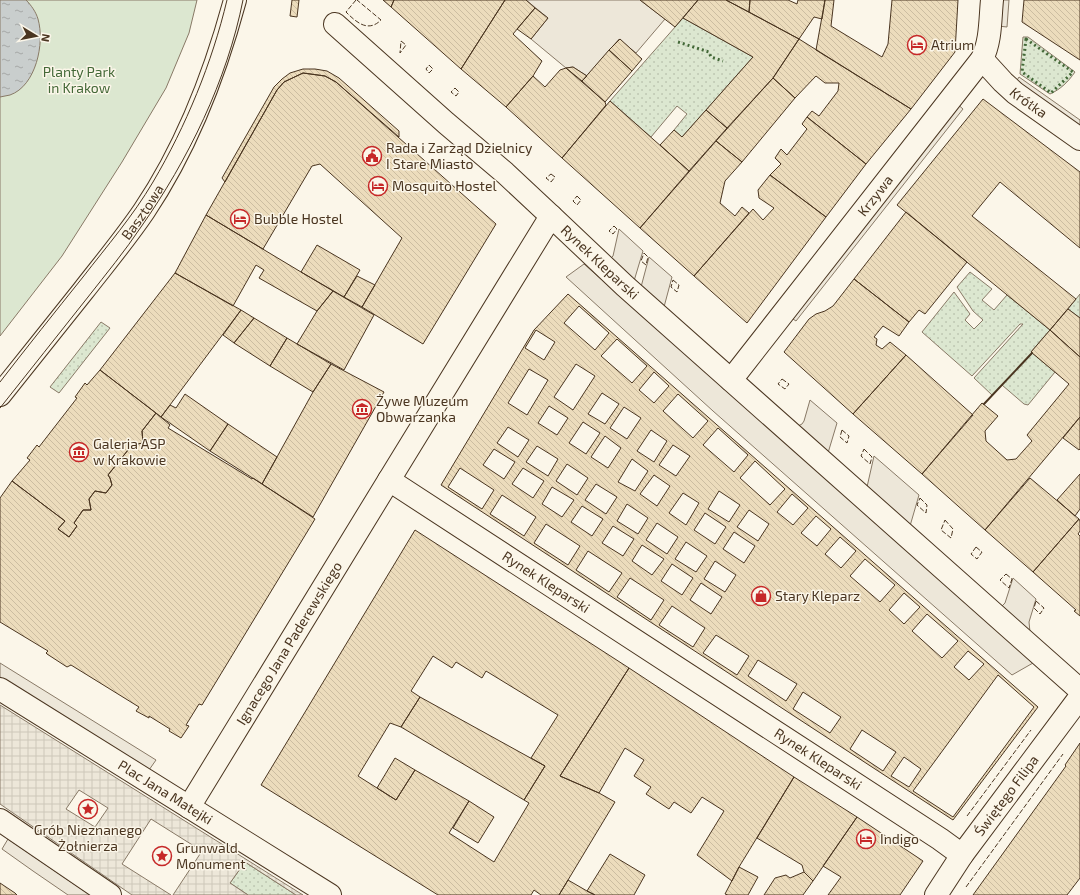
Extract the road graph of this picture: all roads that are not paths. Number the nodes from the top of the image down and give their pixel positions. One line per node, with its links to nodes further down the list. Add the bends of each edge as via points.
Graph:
1 (235, 0): 8 (street, Basztowa, via 220,52 202,100 158,187 124,238)
2 (992, 0): 4 (street, Krzywa, via 990,35)
3 (335, 24): 6 (street, Rynek Kleparski)
4 (982, 59): 5 (street, Krótka, via 1015,93); 7 (street, Krzywa)
5 (1080, 139)
6 (551, 216): 7 (street, Rynek Kleparski); 9 (street, Rynek Kleparski)
7 (731, 380): 11 (street, Rynek Kleparski)
8 (0, 395)
9 (389, 480): 13 (street, Ignacego Jana Paderewskiego); 15 (street, Rynek Kleparski)
10 (0, 689): 13 (street, Plac Jana Matejki)
11 (1080, 690)
12 (1080, 697): 15 (street, Świętego Filipa)
13 (189, 807): 17 (street, Plac Jana Matejki)
14 (0, 820): 16 (street)
15 (962, 854): 18 (street, Świętego Filipa)
16 (110, 895)
17 (330, 895)
18 (936, 895)

